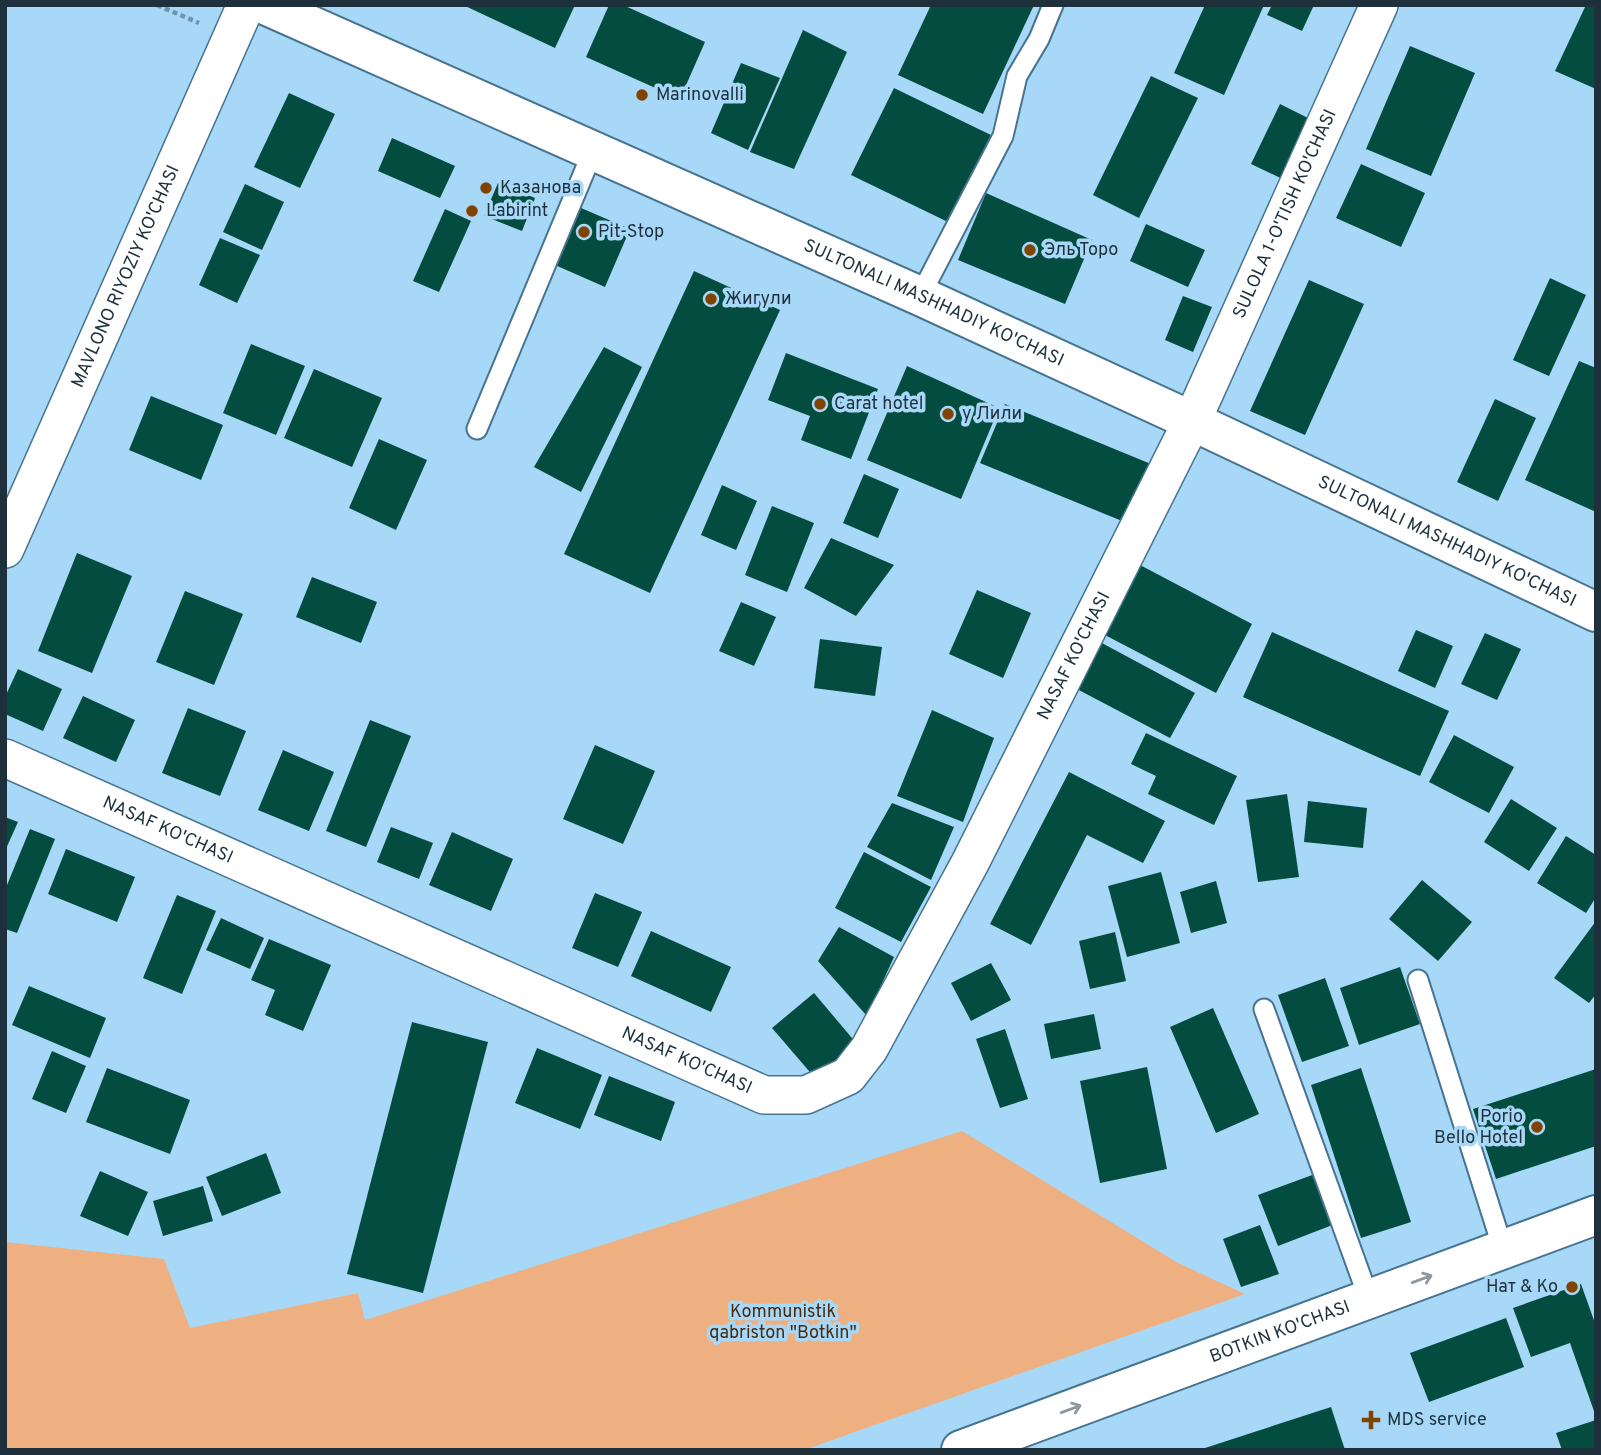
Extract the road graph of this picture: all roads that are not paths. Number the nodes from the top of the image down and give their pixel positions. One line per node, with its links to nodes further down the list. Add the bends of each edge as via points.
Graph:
1 (265, 5): 5 (street, SULTONALI MASHHADIY KO'CHASI)
2 (1053, 5): 6 (lane, via 1017,76 1003,136)
3 (1379, 5): 7 (street, SULOLA 1-O'TISH KO'CHASI)
4 (239, 21): 9 (street, MAVLONO RIYOZIY KO'CHASI)
5 (593, 151): 6 (street, SULTONALI MASHHADIY KO'CHASI); 8 (lane)
6 (920, 296): 7 (street, SULTONALI MASHHADIY KO'CHASI)
7 (1192, 421): 10 (street, SULTONALI MASHHADIY KO'CHASI); 11 (street, NASAF KO'CHASI, via 970,863 869,1049 848,1076 806,1095 764,1095)
8 (477, 429)
9 (5, 549)
10 (1596, 611)
11 (5, 758)
12 (1418, 980): 15 (lane)
13 (1264, 1009): 16 (lane)
14 (1596, 1214): 15 (street, BOTKIN KO'CHASI)
15 (1503, 1249): 16 (street, BOTKIN KO'CHASI, one-way to 15)
16 (1369, 1298): 17 (street, BOTKIN KO'CHASI, one-way to 16)
17 (1028, 1438): 18 (street, BOTKIN KO'CHASI)
18 (961, 1450)

